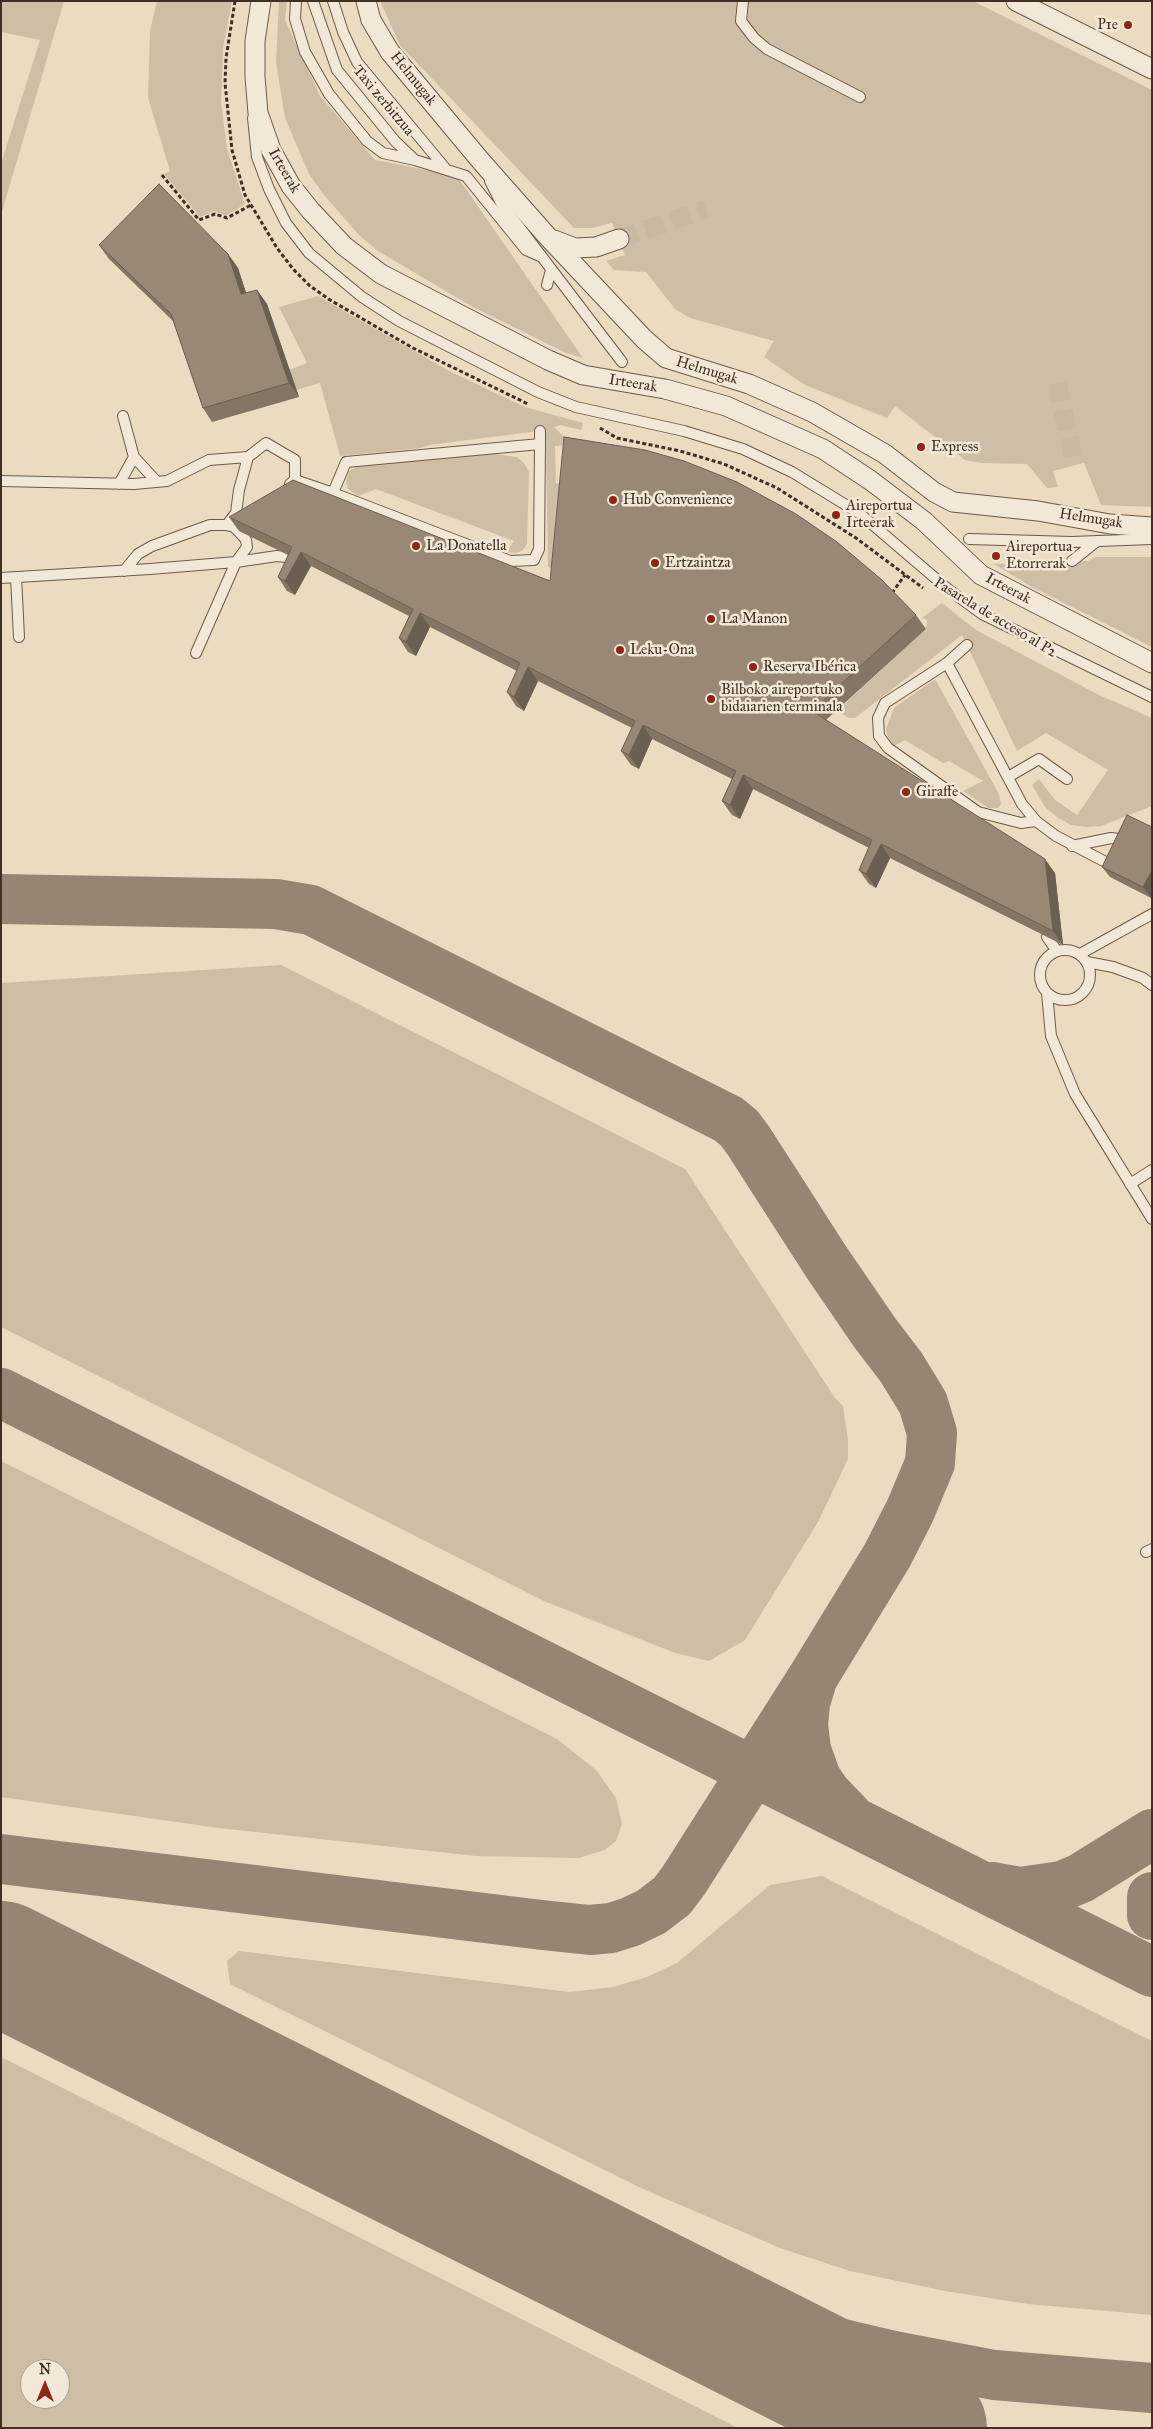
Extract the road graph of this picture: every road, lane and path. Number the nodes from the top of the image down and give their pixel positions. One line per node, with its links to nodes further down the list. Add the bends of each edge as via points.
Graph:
1 (261, 1): 9 (street, Irteerak, via 255,41)
2 (296, 1): 11 (lane, Taxi zerbitzua, via 295,19 305,52 329,94 367,141 383,153)
3 (313, 1): 11 (lane, Taxi zerbitzua, via 337,70 395,141)
4 (333, 1): 13 (lane, Taxi zerbitzua, via 357,62)
5 (366, 1): 12 (street, Helmugak, via 371,20 390,52)
6 (743, 1): 10 (lane, via 741,21 767,49)
7 (1016, 1): 8 (street)
8 (1152, 69)
9 (255, 77): 53 (street, Irteerak, via 258,113 271,150 291,186 344,246 381,274 583,375 665,389 726,406 823,450 924,521 981,575); 55 (lane, via 252,114 257,158 269,190 286,223 309,253 362,297 399,321 538,392 576,407 684,431 743,450 792,472 859,513 982,614)
10 (860, 97)
11 (415, 160): 13 (lane, Taxi zerbitzua)
12 (480, 160): 16 (street, Helmugak); 18 (lane, via 501,203)
13 (445, 168): 18 (lane, Taxi zerbitzua, via 466,176 526,250)
14 (162, 175): 15 (path, via 200,220 215,214 227,218)
15 (251, 205)
16 (548, 237): 17 (street, via 576,248 596,247); 37 (street, Helmugak, via 666,358 749,384 812,412 885,454 945,498 963,504)
17 (619, 240)
18 (542, 258): 19 (lane)
19 (551, 270): 20 (lane); 21 (lane)
20 (546, 285)
21 (622, 362)
22 (123, 416): 26 (lane)
23 (540, 431): 25 (lane)
24 (617, 438): 45 (path, Pasarela de acceso al P2, via 724,464 777,488 856,538)
25 (540, 444): 33 (lane, via 346,462); 33 (lane, via 539,550 534,560 510,561)
26 (134, 457): 30 (lane); 31 (lane)
27 (248, 457): 28 (lane, via 266,443 295,460); 30 (lane, via 209,460 167,482); 34 (lane)
28 (294, 480): 32 (lane); 33 (lane)
29 (1, 481): 31 (lane)
30 (157, 482): 31 (lane)
31 (119, 484)
32 (280, 491)
33 (334, 493)
34 (236, 514): 35 (lane); 36 (lane)
35 (250, 514)
36 (226, 525): 43 (lane, via 234,527 246,540 247,547); 44 (lane, via 210,525 152,546 138,554)
37 (1152, 527)
38 (969, 539): 40 (lane)
39 (1152, 539): 40 (lane)
40 (1097, 541): 42 (lane)
41 (294, 558): 43 (lane, via 277,556)
42 (1072, 561)
43 (236, 562): 44 (lane); 52 (lane)
44 (124, 571): 46 (lane)
45 (905, 575): 48 (path, Pasarela de acceso al P2); 49 (path)
46 (16, 577): 47 (lane); 50 (lane)
47 (1, 578)
48 (927, 590)
49 (891, 594)
50 (19, 637)
51 (967, 644): 54 (lane)
52 (196, 653)
53 (1152, 663)
54 (948, 664): 56 (lane); 58 (lane, via 885,703 878,718 879,736 888,748 978,812 1021,823)
55 (1152, 698)
56 (1008, 777): 57 (lane, via 1039,759); 58 (lane, via 1022,804)
57 (1066, 779)
58 (1036, 821): 60 (lane)
59 (1128, 840): 60 (lane, via 1111,838)
60 (1072, 846): 61 (lane)
61 (1115, 867)
62 (1152, 914): 65 (lane)
63 (1047, 937): 64 (lane)
64 (1057, 951): 65 (lane, via 1073,951); 67 (lane, via 1046,958 1040,970 1041,983)
65 (1084, 958): 66 (lane, via 1143,978); 67 (lane, via 1091,974 1089,985 1081,995 1070,1000 1058,999)
66 (1152, 985)
67 (1047, 993): 69 (lane, via 1051,1036 1074,1094)
68 (1152, 1170): 69 (lane)
69 (1130, 1184): 70 (lane)
70 (1152, 1219)

